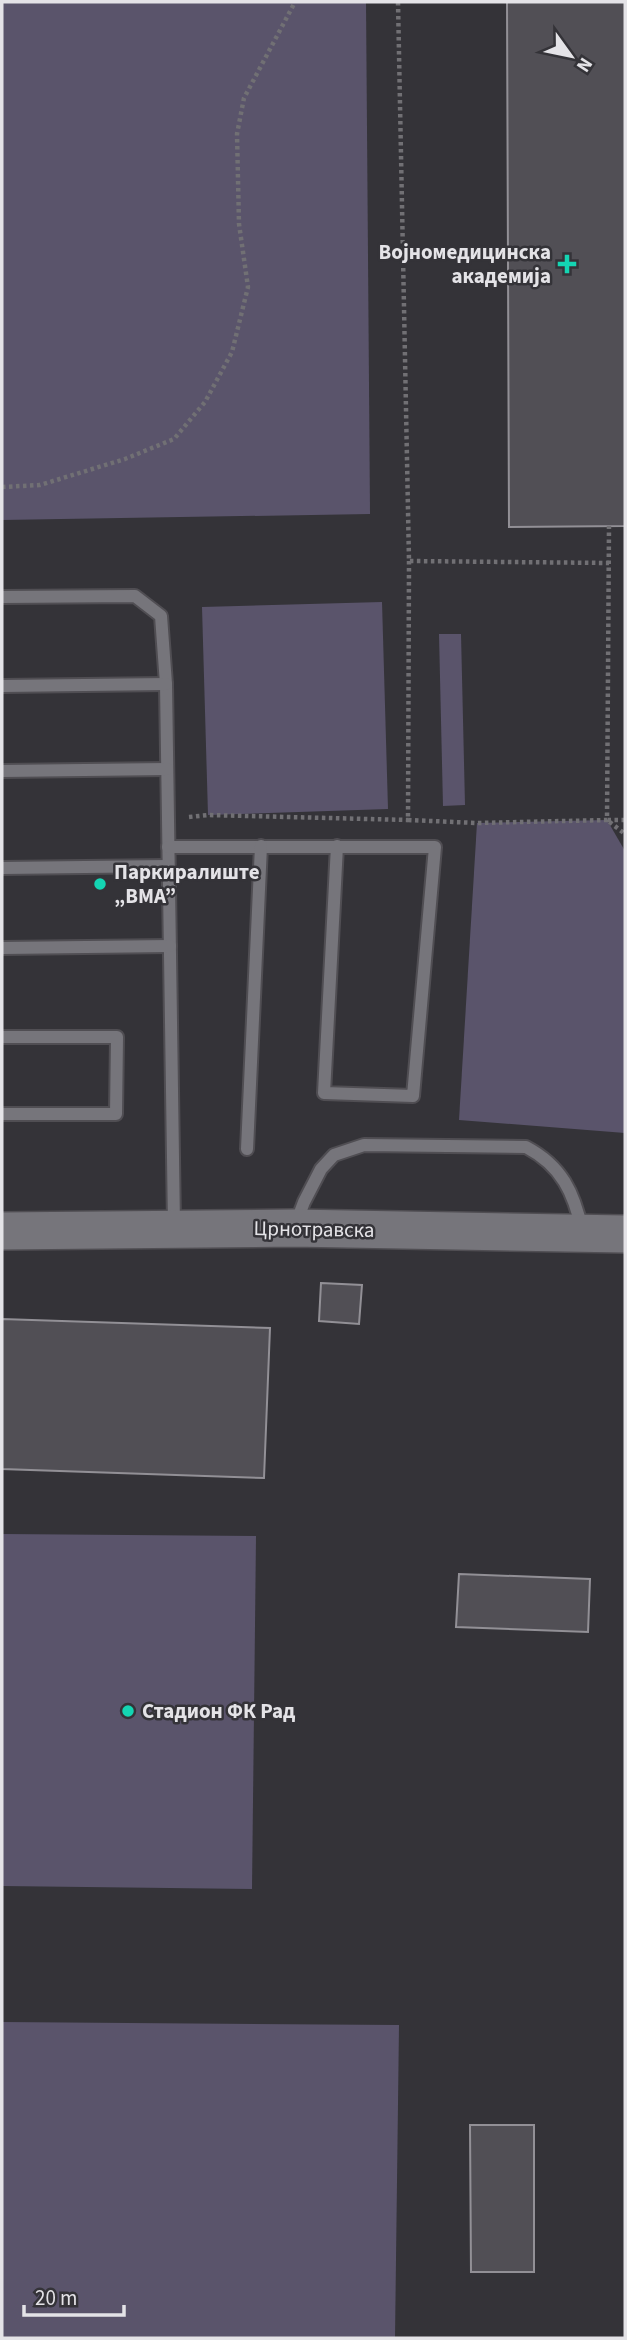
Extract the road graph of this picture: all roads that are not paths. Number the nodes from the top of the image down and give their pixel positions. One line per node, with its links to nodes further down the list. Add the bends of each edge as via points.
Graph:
1 (2, 597): 2 (lane, via 135,596 161,616)
2 (166, 684): 3 (lane); 4 (lane)
3 (2, 686)
4 (167, 769): 5 (lane); 8 (lane)
5 (2, 771)
6 (261, 846): 7 (lane); 8 (lane); 15 (lane)
7 (337, 846): 7 (lane, via 435,846 413,1096 324,1093)
8 (168, 847): 9 (lane)
9 (168, 866): 10 (lane); 11 (lane)
10 (2, 868)
11 (170, 946): 12 (lane); 16 (lane)
12 (2, 948)
13 (2, 1037): 14 (lane, via 117,1037 116,1114)
14 (2, 1114)
15 (247, 1149)
16 (174, 1228): 17 (main road, Црнотравска); 18 (main road, Црнотравска)
17 (294, 1228): 19 (main road, Црнотравска); 19 (lane, via 321,1169 334,1155 363,1145 526,1147 554,1167 576,1204)
18 (2, 1231)
19 (583, 1234): 20 (main road, Црнотравска)
20 (625, 1234)

